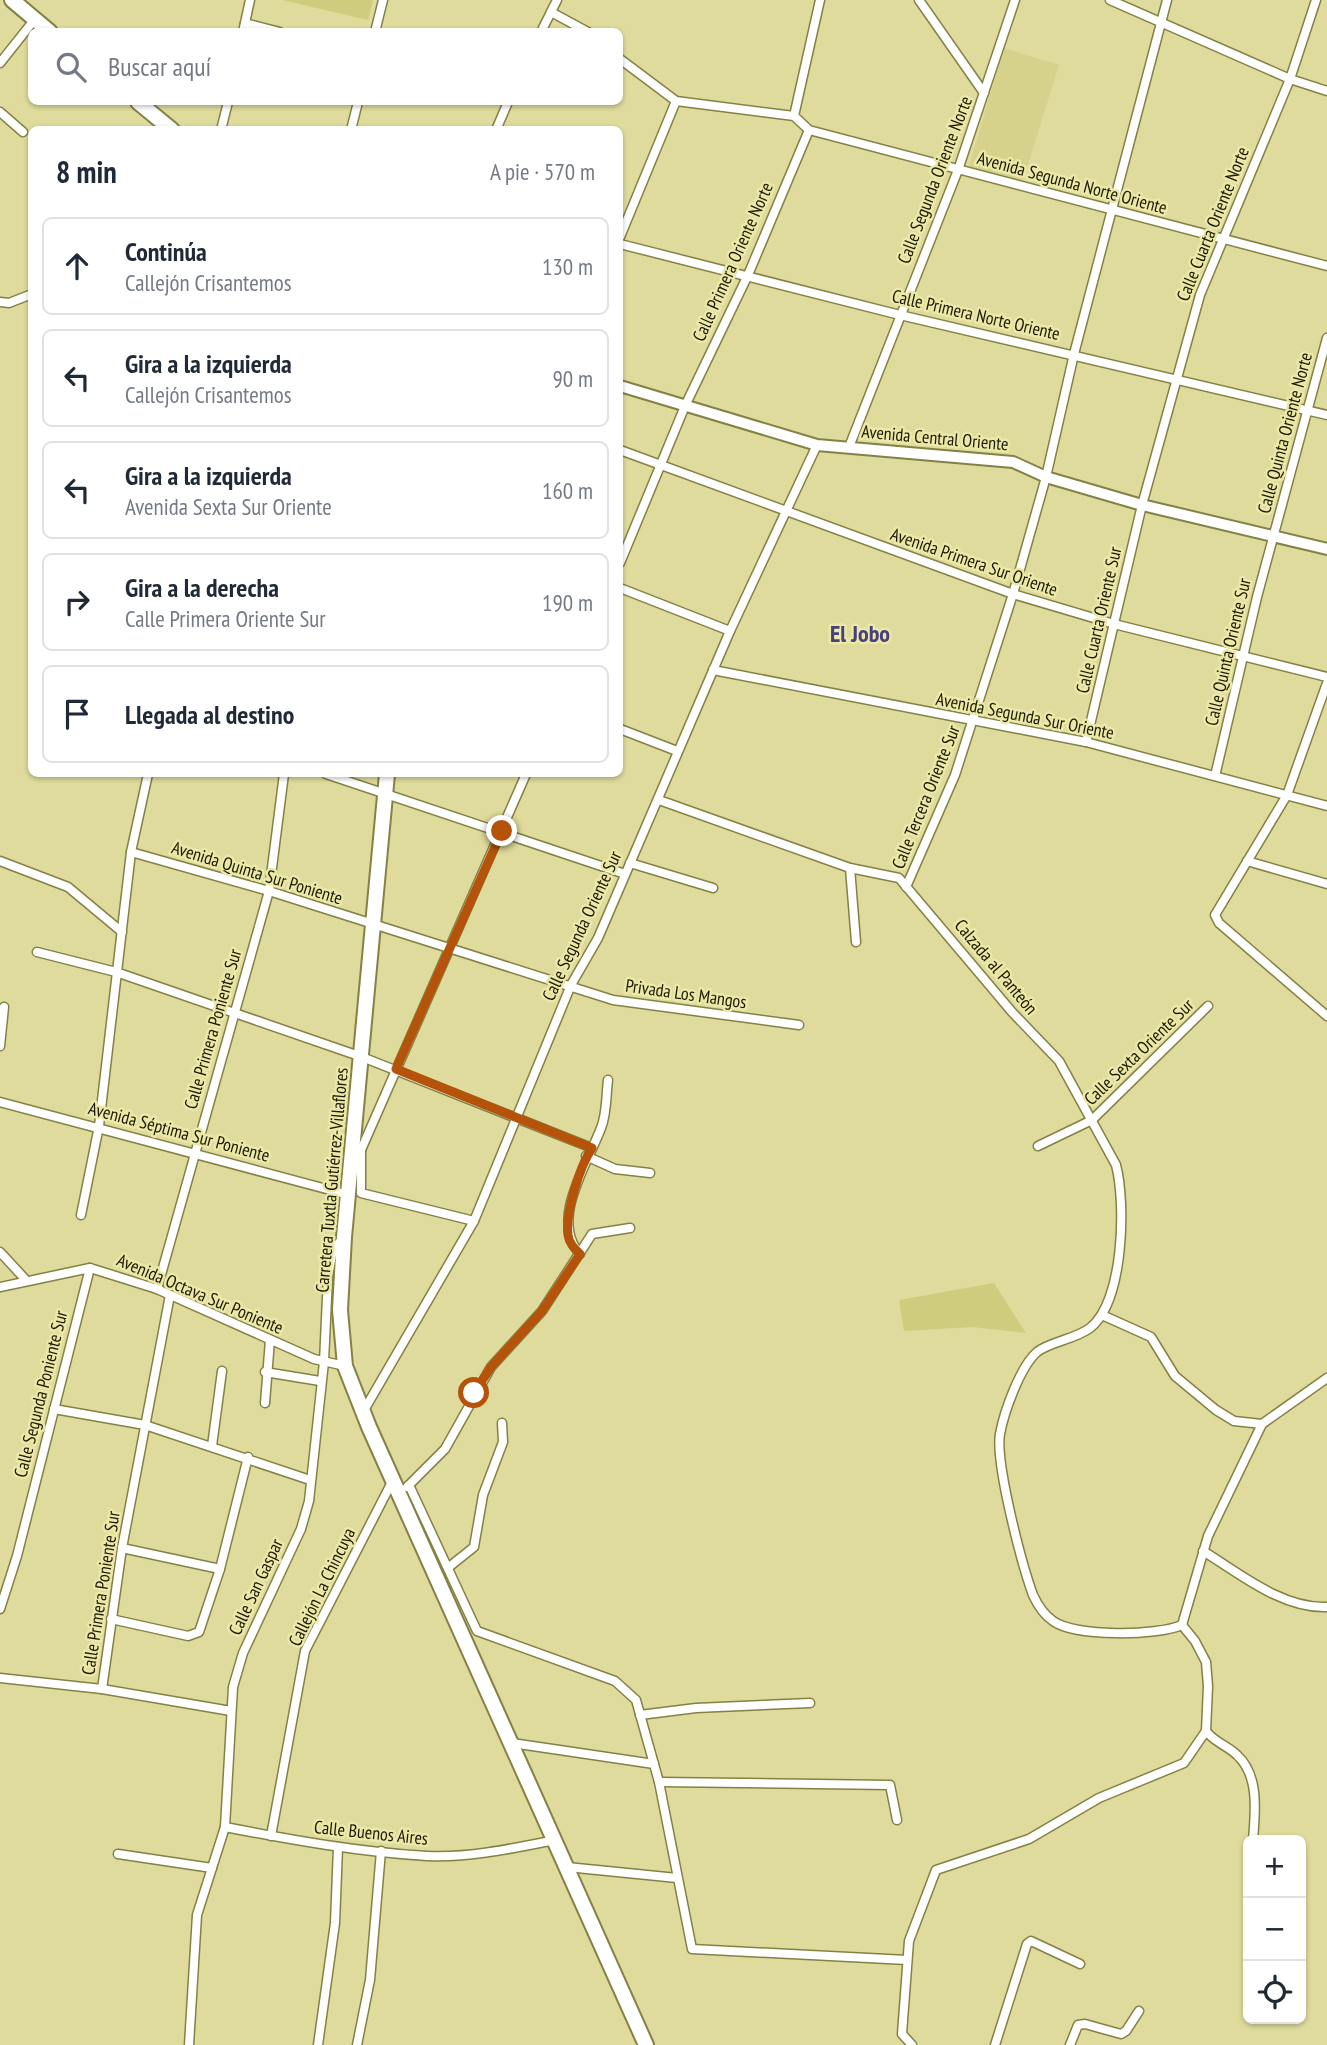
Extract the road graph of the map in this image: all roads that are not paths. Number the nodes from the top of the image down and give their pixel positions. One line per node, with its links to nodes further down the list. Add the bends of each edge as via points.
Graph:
1 (12, 0): 12 (main road)
2 (250, 0): 14 (street)
3 (383, 0): 16 (street)
4 (556, 0): 11 (street)
5 (820, 0): 30 (street)
6 (919, 0): 23 (street)
7 (1015, 0): 23 (street, Calle Segunda Oriente Norte)
8 (1110, 0): 13 (street)
9 (1167, 0): 13 (street, Calle Tercera Oriente Sur)
10 (1316, 0): 21 (street, Calle Cuarta Oriente Norte)
11 (551, 12): 17 (street); 18 (street)
12 (35, 19): 15 (main road); 20 (street)
13 (1160, 20): 21 (street); 38 (street, Calle Tercera Oriente Sur)
14 (244, 27)
15 (45, 28)
16 (376, 28)
17 (543, 28)
18 (581, 28)
19 (623, 61): 24 (street)
20 (0, 62)
21 (1290, 79): 22 (street); 40 (street, Calle Cuarta Oriente Norte)
22 (1327, 91)
23 (984, 93): 37 (street, Calle Segunda Oriente Norte)
24 (676, 101): 30 (street); 39 (street)
25 (142, 105): 31 (main road)
26 (227, 105): 32 (street)
27 (357, 105): 33 (street)
28 (507, 105): 34 (street)
29 (0, 111): 36 (street)
30 (794, 116): 35 (street)
31 (167, 126)
32 (223, 126)
33 (352, 126)
34 (498, 126)
35 (809, 130): 37 (street, Avenida Segunda Norte Oriente); 43 (street, Calle Primera Oriente Norte)
36 (23, 132)
37 (958, 170): 38 (street, Avenida Segunda Norte Oriente); 46 (street, Calle Segunda Oriente Norte)
38 (1112, 210): 40 (street, Avenida Segunda Norte Oriente); 48 (street, Calle Tercera Oriente Sur)
39 (623, 230)
40 (1222, 240): 42 (street, Avenida Segunda Norte Oriente); 49 (street, Calle Cuarta Oriente Norte, via 1200,295)
41 (623, 245): 43 (street, Calle Primera Norte Oriente)
42 (1327, 266)
43 (748, 275): 46 (street, Calle Primera Norte Oriente); 51 (street, Calle Primera Oriente Norte)
44 (28, 295): 45 (street)
45 (0, 302)
46 (900, 315): 48 (street, Calle Primera Norte Oriente); 55 (street, Calle Segunda Oriente Norte)
47 (1327, 338): 52 (street, Calle Quinta Oriente Norte)
48 (1074, 354): 49 (street, Calle Primera Norte Oriente); 58 (street, Calle Tercera Oriente Sur)
49 (1176, 380): 52 (street, Calle Primera Norte Oriente); 59 (street, Calle Cuarta Oriente Norte)
50 (623, 387): 51 (street, Avenida Central Oriente)
51 (685, 406): 54 (street, Avenida Central Oriente); 57 (street, Calle Primera Oriente Norte)
52 (1308, 409): 53 (street, Calle Primera Norte Oriente); 61 (street, Calle Quinta Oriente Norte)
53 (1327, 415)
54 (817, 445): 55 (street, Avenida Central Oriente); 60 (street, Calle Segunda Oriente Sur)
55 (849, 447): 58 (street, Avenida Central Oriente, via 1013,462)
56 (623, 451): 57 (street, Avenida Primera Sur Oriente)
57 (659, 464): 60 (street, Avenida Primera Sur Oriente); 63 (street, Calle Primera Oriente Norte)
58 (1046, 477): 59 (street, Avenida Central Oriente); 65 (street, Calle Tercera Oriente Sur)
59 (1142, 505): 61 (street, Avenida Central Oriente); 66 (street, Calle Cuarta Oriente Sur)
60 (786, 511): 65 (street, Avenida Primera Sur Oriente); 67 (street, Calle Segunda Oriente Sur)
61 (1273, 536): 62 (street, Avenida Central Oriente); 68 (street, Calle Quinta Oriente Sur)
62 (1327, 549)
63 (623, 555)
64 (623, 589): 67 (street)
65 (1013, 594): 66 (street, Avenida Primera Sur Oriente); 72 (street, Calle Tercera Oriente Sur)
66 (1114, 624): 68 (street, Avenida Primera Sur Oriente); 74 (street, Calle Cuarta Oriente Sur)
67 (730, 631): 69 (street, Calle Segunda Oriente Sur)
68 (1244, 657): 70 (street, Avenida Primera Sur Oriente); 76 (street, Calle Quinta Oriente Sur)
69 (713, 670): 72 (street, Avenida Segunda Sur Oriente); 75 (street, Calle Segunda Oriente Sur)
70 (1327, 677)
71 (1327, 683): 83 (street)
72 (974, 722): 74 (street, Avenida Segunda Sur Oriente); 94 (street, Calle Tercera Oriente Sur)
73 (623, 730): 75 (street)
74 (1086, 742): 76 (street, Avenida Segunda Sur Oriente)
75 (677, 751): 84 (street, Calle Segunda Oriente Sur)
76 (1215, 776): 83 (street, Avenida Segunda Sur Oriente)
77 (147, 777): 87 (street)
78 (284, 777): 96 (street, Calle Primera Poniente Sur)
79 (335, 777): 82 (street)
80 (388, 777): 82 (main road, Carretera Tuxtla Gutiérrez-Villaflores)
81 (525, 777): 86 (street)
82 (386, 794): 86 (street); 97 (main road, Carretera Tuxtla Gutiérrez-Villaflores)
83 (1287, 794): 85 (street, Avenida Segunda Sur Oriente); 89 (street)
84 (659, 800): 90 (street, Calle Segunda Oriente Sur); 91 (street, Calzada al Panteón)
85 (1327, 806)
86 (502, 831): 92 (street); 100 (street)
87 (131, 852): 96 (street, Avenida Quinta Sur Poniente); 98 (street)
88 (0, 861): 98 (street, via 68,887)
89 (1247, 861): 93 (street); 106 (street, via 1216,920)
90 (630, 863): 92 (street, Calle Segunda Oriente Sur); 95 (street)
91 (850, 868): 94 (street, Calzada al Panteón, via 899,878); 99 (street)
92 (625, 874): 103 (street, Calle Segunda Oriente Sur, via 593,948)
93 (1327, 884)
94 (906, 887): 115 (street, Calzada al Panteón, via 1059,1061)
95 (712, 888)
96 (269, 891): 97 (street, Avenida Quinta Sur Poniente); 107 (street, Calle Primera Poniente Sur)
97 (373, 926): 100 (street, Avenida Quinta Sur Poniente); 110 (main road, Carretera Tuxtla Gutiérrez-Villaflores)
98 (122, 932): 102 (street)
99 (856, 942)
100 (449, 949): 103 (street, Privada Los Mangos); 111 (street)
101 (37, 952): 102 (street)
102 (116, 972): 107 (street); 116 (street)
103 (571, 985): 108 (street, Privada Los Mangos, via 613,1000); 114 (street, Calle Segunda Oriente Sur)
104 (1208, 1006): 115 (street, Calle Sexta Oriente Sur)
105 (4, 1007): 109 (street)
106 (1326, 1011)
107 (232, 1014): 110 (street); 120 (street, Calle Primera Poniente Sur)
108 (799, 1025)
109 (0, 1045)
110 (362, 1057): 111 (street); 119 (main road, Carretera Tuxtla Gutiérrez-Villaflores)
111 (396, 1069): 114 (street); 119 (street)
112 (608, 1080): 118 (street, via 603,1125)
113 (0, 1102): 116 (street, Avenida Séptima Sur Poniente)
114 (516, 1116): 118 (street); 125 (street, Calle Segunda Oriente Sur)
115 (1092, 1120): 117 (street, Calle Sexta Oriente Sur); 135 (street, Calzada al Panteón, via 1120,1178 1120,1251)
116 (99, 1126): 120 (street, Avenida Séptima Sur Poniente); 124 (street)
117 (1038, 1146)
118 (592, 1148): 121 (street)
119 (357, 1151): 123 (main road, Carretera Tuxtla Gutiérrez-Villaflores)
120 (195, 1154): 123 (street, Avenida Séptima Sur Poniente); 133 (street, Calle Primera Poniente Sur)
121 (586, 1156): 122 (street, via 615,1169); 129 (street, via 568,1221 568,1236)
122 (650, 1172)
123 (355, 1194): 125 (street, Avenida Séptima Sur Poniente); 127 (main road, Carretera Tuxtla Gutiérrez-Villaflores)
124 (81, 1215)
125 (474, 1221): 145 (street, Calle Segunda Oriente Sur)
126 (630, 1228): 129 (street, Callejón La Chincuya, via 592,1234)
127 (344, 1237): 137 (street, Calle San Gaspar, via 333,1250 328,1276); 138 (main road, Carretera Tuxtla Gutiérrez-Villaflores, via 340,1310)
128 (0, 1252): 131 (street)
129 (580, 1254): 152 (street, Callejón La Chincuya, via 542,1311 491,1367 445,1448)
130 (90, 1268): 131 (street, Avenida Octava Sur Poniente); 133 (street, Avenida Octava Sur Poniente); 144 (street, Calle Segunda Poniente Sur)
131 (25, 1279): 132 (street, Avenida Octava Sur Poniente)
132 (0, 1287)
133 (157, 1289): 134 (street, Avenida Octava Sur Poniente)
134 (170, 1295): 136 (street, Avenida Octava Sur Poniente); 147 (street, Calle Primera Poniente Sur)
135 (1102, 1315): 148 (street, via 1151,1337 1175,1376 1216,1410 1234,1421); 160 (street, via 1090,1328 1038,1351 1018,1382 1000,1433 1003,1475 1028,1583 1039,1609 1064,1627 1143,1632 1170,1631)
136 (270, 1340): 137 (street, Avenida Octava Sur Poniente); 140 (street)
137 (324, 1362): 138 (street, Avenida Octava Sur Poniente); 142 (street, Calle San Gaspar)
138 (345, 1366): 145 (main road, Carretera Tuxtla Gutiérrez-Villaflores)
139 (222, 1371): 149 (street)
140 (265, 1371): 142 (street); 143 (street)
141 (1327, 1378): 148 (street)
142 (320, 1381): 151 (street, Calle San Gaspar)
143 (265, 1403)
144 (54, 1409): 147 (street); 158 (street, Calle Segunda Poniente Sur)
145 (363, 1412): 152 (main road, Carretera Tuxtla Gutiérrez-Villaflores)
146 (502, 1423): 155 (street, via 503,1442 483,1495 474,1547)
147 (145, 1424): 149 (street); 153 (street, Calle Primera Poniente Sur)
148 (1262, 1424): 154 (street)
149 (212, 1446): 150 (street)
150 (248, 1457): 151 (street); 156 (street)
151 (310, 1480): 166 (street, Calle San Gaspar, via 301,1530 243,1653)
152 (400, 1486): 155 (street); 162 (main road, Carretera Tuxtla Gutiérrez-Villaflores); 175 (street, Callejón La Chincuya, via 305,1651)
153 (122, 1548): 156 (street); 159 (street, Calle Primera Poniente Sur)
154 (1203, 1551): 157 (street, via 1270,1592 1314,1608); 160 (street)
155 (449, 1567): 161 (street)
156 (220, 1569): 159 (street, via 199,1632 188,1636)
157 (1327, 1608)
158 (0, 1609)
159 (111, 1619): 164 (street, Calle Primera Poniente Sur)
160 (1182, 1625): 168 (street, via 1206,1662)
161 (477, 1631): 162 (street); 167 (street, via 615,1681 636,1700)
162 (470, 1651): 169 (main road, Carretera Tuxtla Gutiérrez-Villaflores)
163 (0, 1678): 164 (street)
164 (102, 1689): 166 (street)
165 (810, 1703): 167 (street)
166 (231, 1711): 173 (street, Calle San Gaspar)
167 (640, 1715): 170 (street)
168 (1206, 1731): 174 (street, via 1245,1766 1256,1806); 183 (street, via 1184,1763 1099,1798 1029,1839 936,1870 909,1941)
169 (512, 1743): 170 (street); 176 (main road, Carretera Tuxtla Gutiérrez-Villaflores)
170 (654, 1764): 171 (street)
171 (659, 1782): 172 (street, via 890,1785); 182 (street)
172 (897, 1820)
173 (225, 1827): 175 (street, Calle Buenos Aires); 181 (street, Calle San Gaspar)
174 (1253, 1835)
175 (271, 1836): 177 (street, Calle Buenos Aires)
176 (555, 1840): 178 (street, Calle Buenos Aires, via 430,1856); 180 (main road, Carretera Tuxtla Gutiérrez-Villaflores)
177 (338, 1847): 178 (street, Calle Buenos Aires); 187 (street, via 335,1923)
178 (381, 1851): 188 (street, via 370,1980)
179 (118, 1854): 181 (street)
180 (567, 1867): 182 (street); 189 (main road, Carretera Tuxtla Gutiérrez-Villaflores)
181 (212, 1868): 186 (street, Calle San Gaspar, via 197,1915)
182 (677, 1878): 183 (street, via 692,1949)
183 (908, 1960): 190 (street, via 902,2034)
184 (1080, 1964): 191 (street, via 1031,1941 1027,1944)
185 (1139, 2011): 192 (street, via 1121,2034 1078,2025)
186 (189, 2045)
187 (318, 2045)
188 (357, 2045)
189 (646, 2045)
190 (912, 2045)
191 (995, 2045)
192 (1070, 2045)

